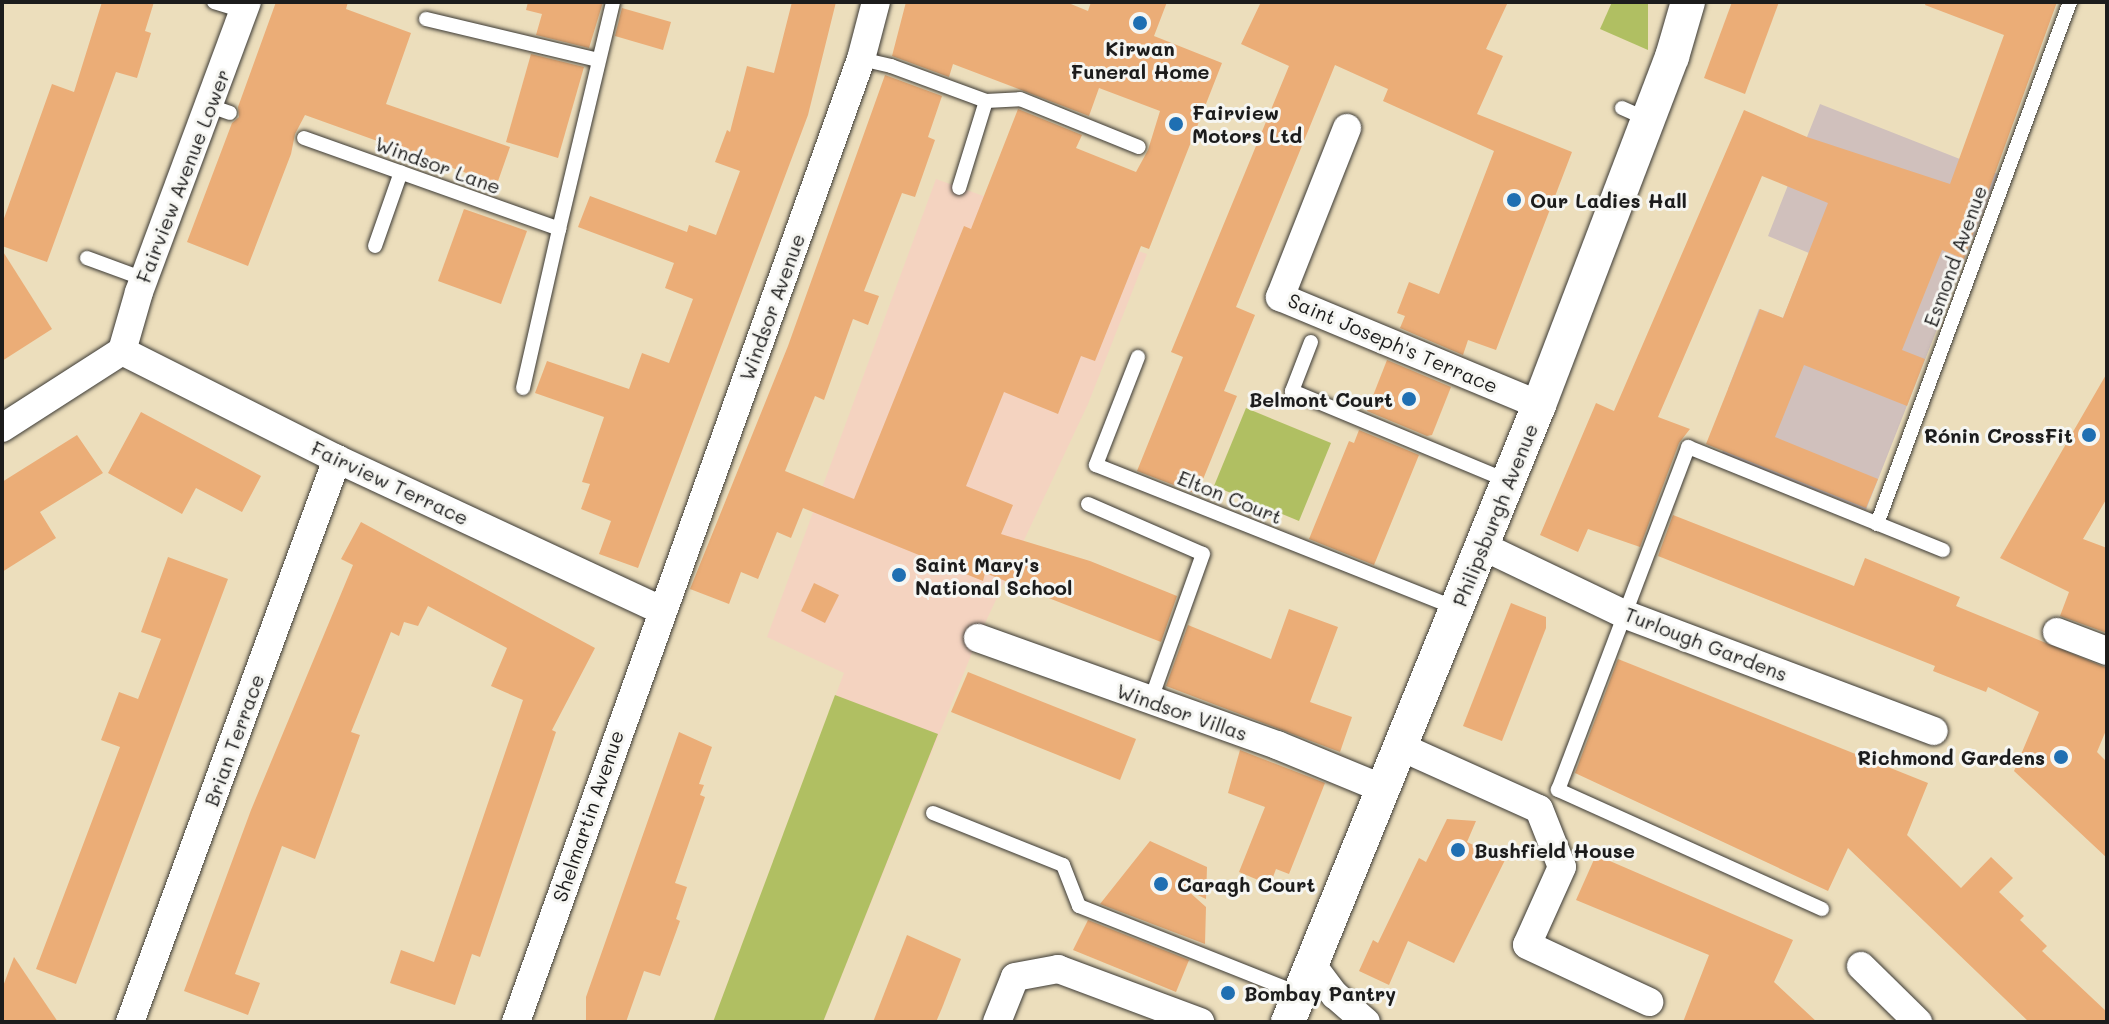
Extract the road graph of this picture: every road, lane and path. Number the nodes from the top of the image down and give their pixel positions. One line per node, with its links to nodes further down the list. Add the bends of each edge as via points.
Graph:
1 (214, 2): 6 (lane)
2 (613, 2): 9 (lane)
3 (876, 2): 8 (street, Windsor Avenue)
4 (1688, 2): 24 (street, Philipsburgh Avenue, via 1635,114)
5 (2070, 2): 29 (lane, Esmond Avenue)
6 (245, 6): 19 (street, Fairview Avenue Lower, via 220,110)
7 (426, 19): 9 (lane)
8 (861, 59): 10 (lane); 33 (street, Windsor Avenue)
9 (598, 60): 16 (lane)
10 (986, 101): 13 (lane, via 1020,99); 15 (lane)
11 (1347, 128): 24 (street, Saint Joseph's Terrace, via 1280,297)
12 (304, 138): 14 (lane, Windsor Lane)
13 (1139, 147)
14 (401, 172): 16 (lane, Windsor Lane); 17 (lane)
15 (959, 188)
16 (559, 229): 23 (lane)
17 (375, 246)
18 (87, 258): 19 (lane)
19 (144, 279): 21 (street, Fairview Avenue Lower)
20 (1311, 342): 27 (lane, via 1292,391)
21 (122, 351): 25 (street); 26 (street, Fairview Terrace)
22 (1138, 357): 32 (lane, Elton Court, via 1096,465)
23 (523, 388)
24 (1539, 405): 27 (street, Philipsburgh Avenue)
25 (2, 428)
26 (337, 459): 33 (street, Fairview Terrace); 47 (street, Brian Terrace)
27 (1509, 481): 30 (street, Philipsburgh Avenue)
28 (1088, 504): 38 (lane, via 1203,554)
29 (1877, 524): 31 (lane); 34 (lane, via 1688,447)
30 (1482, 546): 32 (street, Philipsburgh Avenue); 34 (street, Turlough Gardens)
31 (1943, 550)
32 (1457, 608): 40 (street, Philipsburgh Avenue)
33 (661, 610): 48 (street, Shelmartin Avenue)
34 (1624, 614): 39 (street, Turlough Gardens); 43 (lane, via 1558,790)
35 (2057, 632): 37 (street)
36 (978, 638): 38 (street, Windsor Villas)
37 (2107, 651)
38 (1150, 702): 41 (street, Windsor Villas)
39 (1934, 731)
40 (1401, 747): 41 (street, Philipsburgh Avenue); 46 (street, via 1539,809 1562,867 1527,945)
41 (1384, 789): 45 (street, Philipsburgh Avenue)
42 (933, 813): 45 (lane, via 1063,865 1079,906)
43 (1822, 909)
44 (1861, 966): 52 (street)
45 (1300, 994): 51 (street, via 1335,995)
46 (1649, 1002)
47 (130, 1022)
48 (516, 1022)
49 (997, 1022): 50 (street, via 1015,977 1058,969)
50 (1200, 1022)
51 (1366, 1022)
52 (1918, 1022)

